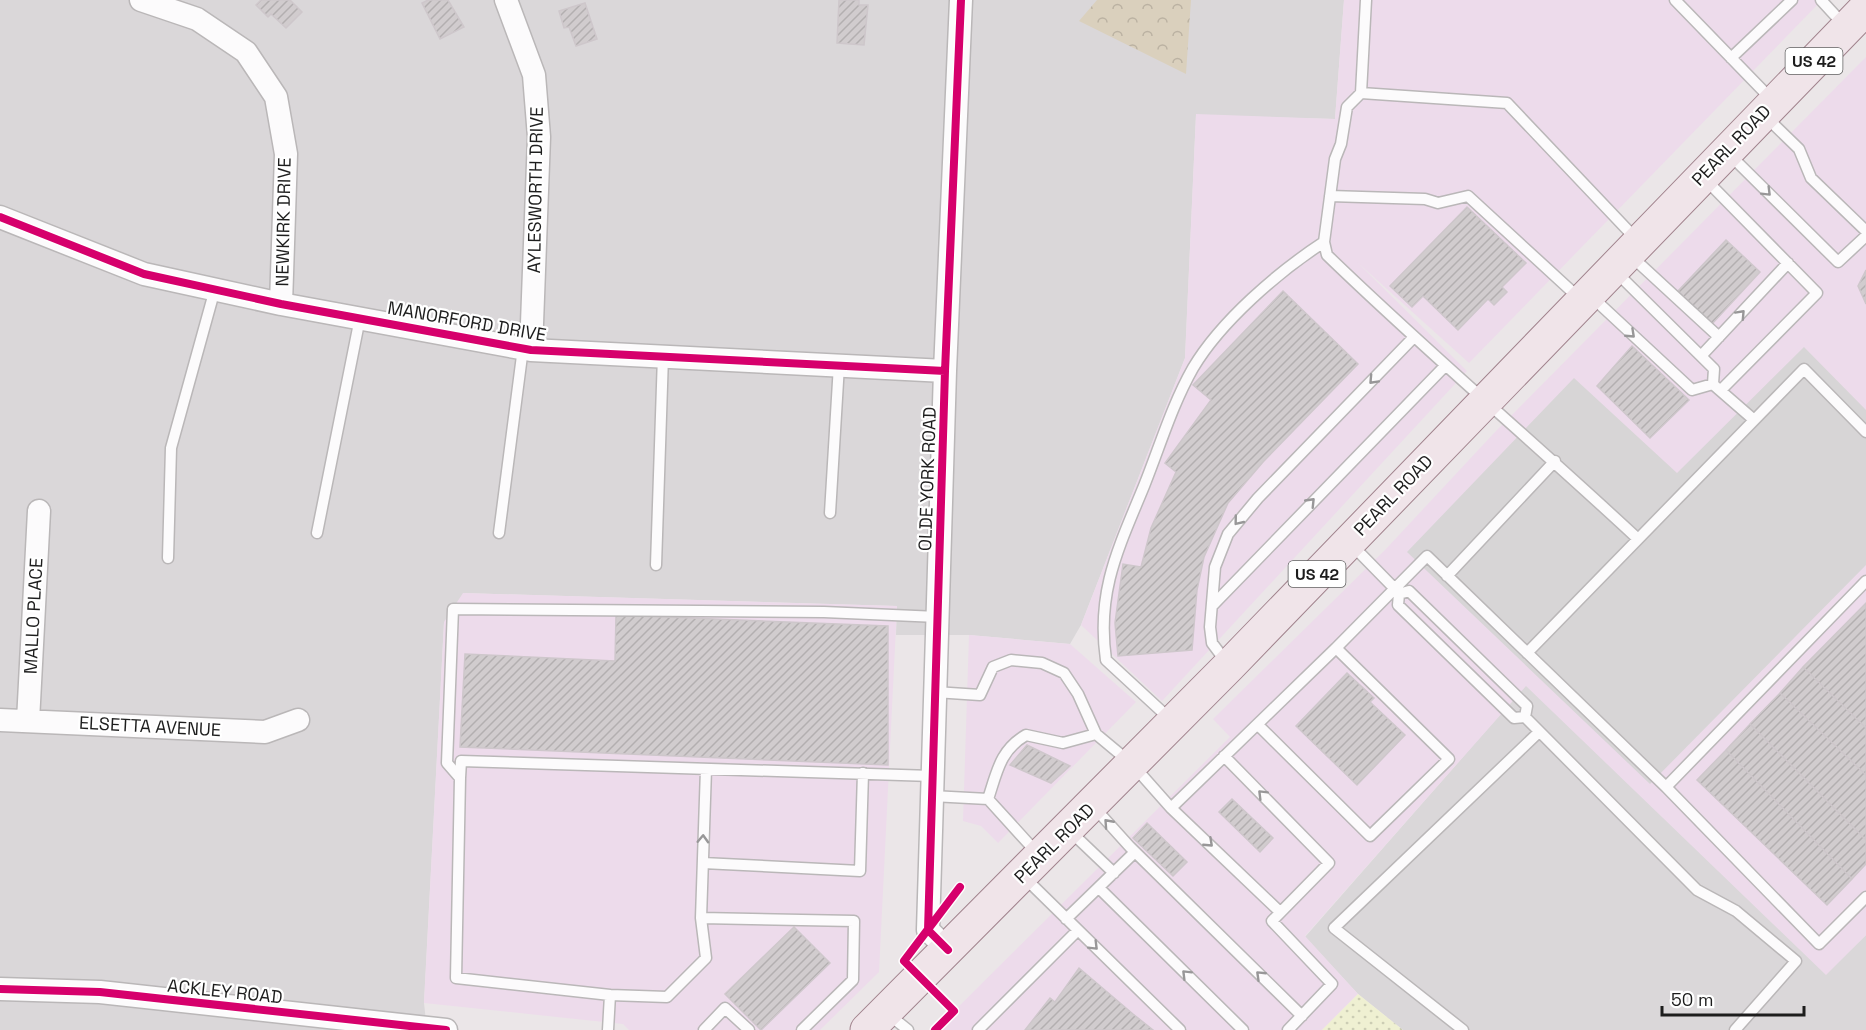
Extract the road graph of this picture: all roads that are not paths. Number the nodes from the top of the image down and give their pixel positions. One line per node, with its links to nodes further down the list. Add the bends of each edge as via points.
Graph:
1 (141, 0): 23 (street, NEWKIRK DRIVE, via 197,19 246,52 276,97 286,154)
2 (506, 0): 27 (street, AYLESWORTH DRIVE, via 534,75 538,138)
3 (961, 0): 32 (street, OLDE YORK ROAD)
4 (1366, 0): 10 (lane)
5 (1675, 0): 9 (lane)
6 (1792, 0): 9 (lane)
7 (1821, 0): 8 (lane)
8 (1858, 11): 11 (main road, PEARL ROAD / US 42)
9 (1731, 58): 11 (lane)
10 (1361, 93): 14 (lane, via 1347,107); 19 (lane, via 1507,103)
11 (1768, 107): 12 (main road, PEARL ROAD / US 42); 16 (lane, via 1799,149 1811,178)
12 (1726, 151): 13 (main road, PEARL ROAD / US 42); 17 (lane, one-way to 17, via 1838,262)
13 (1702, 175): 19 (main road, PEARL ROAD / US 42); 20 (lane)
14 (1330, 196): 18 (lane); 22 (lane, via 1425,199 1438,203 1468,196)
15 (0, 217): 21 (street, MANORFORD DRIVE, via 144,274)
16 (1866, 231)
17 (1866, 236)
18 (1324, 242): 26 (lane, via 1327,255); 59 (lane, via 1262,290 1194,367 1117,548 1104,614 1106,660)
19 (1626, 254): 22 (main road, PEARL ROAD / US 42); 25 (lane); 29 (lane)
20 (1788, 264): 25 (lane, one-way to 20); 33 (lane, via 1817,293)
21 (214, 289): 23 (street, MANORFORD DRIVE); 44 (lane, via 171,448)
22 (1585, 297): 33 (lane, one-way to 33, via 1692,390); 34 (main road, PEARL ROAD / US 42)
23 (281, 304): 24 (street, MANORFORD DRIVE)
24 (360, 318): 27 (street, MANORFORD DRIVE); 40 (lane)
25 (1719, 337): 29 (lane)
26 (1413, 338): 31 (lane); 49 (lane, one-way to 49, via 1236,523 1215,567)
27 (527, 349): 28 (street, MANORFORD DRIVE); 41 (lane)
28 (663, 356): 30 (street, MANORFORD DRIVE); 45 (lane)
29 (1701, 356): 33 (lane, via 1714,369)
30 (839, 365): 32 (street, MANORFORD DRIVE); 39 (lane)
31 (1445, 366): 34 (lane); 49 (lane, one-way to 31)
32 (945, 371): 50 (street, OLDE YORK ROAD)
33 (1717, 387): 35 (lane)
34 (1485, 401): 37 (lane); 43 (main road, PEARL ROAD / US 42)
35 (1753, 419): 36 (lane, via 1804,369); 42 (lane)
36 (1866, 432)
37 (1555, 461): 42 (lane); 46 (lane)
38 (39, 511): 58 (street, MALLO PLACE)
39 (830, 513)
40 (316, 533)
41 (499, 533)
42 (1638, 539): 52 (lane)
43 (1348, 542): 48 (lane); 53 (main road, PEARL ROAD / US 42)
44 (168, 558)
45 (657, 565)
46 (1447, 576): 48 (lane, via 1427,556); 52 (lane)
47 (1866, 581): 69 (lane)
48 (1397, 591): 51 (lane); 55 (lane, via 1398,605 1514,718); 55 (lane, via 1409,591 1527,706)
49 (1213, 605): 53 (lane, via 1212,643)
50 (938, 617): 54 (street, OLDE YORK ROAD); 67 (lane, via 824,612 453,609 447,763)
51 (1336, 648): 60 (lane); 60 (lane, via 1449,759 1370,836)
52 (1527, 653): 69 (lane)
53 (1229, 666): 59 (main road, PEARL ROAD / US 42)
54 (935, 692): 62 (lane, via 980,695 993,667 1011,660 1042,663 1064,674); 68 (street, OLDE YORK ROAD)
55 (1525, 717): 61 (lane)
56 (0, 720): 58 (street, ELSETTA AVENUE)
57 (298, 720): 58 (street, ELSETTA AVENUE, via 265,732)
58 (28, 721)
59 (1173, 722): 64 (main road, PEARL ROAD / US 42)
60 (1258, 725): 63 (lane)
61 (1539, 732): 98 (lane, via 1334,928); 99 (lane, via 1697,890 1736,911 1796,961)
62 (1096, 734): 64 (lane); 70 (lane, via 1063,743 1026,735 1011,744)
63 (1224, 756): 72 (lane); 80 (lane, one-way to 63, via 1329,863)
64 (1132, 764): 71 (main road, PEARL ROAD / US 42); 72 (lane)
65 (706, 769): 66 (lane); 67 (lane, via 461,761); 75 (lane, one-way to 65)
66 (863, 773): 68 (lane); 75 (lane, via 860,871)
67 (460, 778): 86 (lane, via 456,978)
68 (932, 786): 70 (lane); 84 (street, OLDE YORK ROAD, via 928,930)
69 (1666, 787): 79 (lane, via 1819,944)
70 (988, 799): 76 (lane)
71 (1092, 805): 73 (main road, PEARL ROAD / US 42); 74 (lane, one-way to 71)
72 (1171, 808): 80 (lane, one-way to 80)
73 (1068, 829): 76 (main road, PEARL ROAD / US 42); 77 (lane)
74 (1135, 852): 77 (lane); 87 (lane, one-way to 74)
75 (703, 863): 81 (lane)
76 (1031, 866): 82 (lane); 84 (main road, PEARL ROAD / US 42)
77 (1114, 873): 78 (lane)
78 (1100, 889): 82 (lane); 96 (lane, one-way to 78)
79 (1866, 897)
80 (1280, 912): 87 (lane, via 1272,921 1332,984)
81 (701, 918): 86 (lane, via 706,958 667,997); 93 (lane, via 854,921 853,980)
82 (1066, 919): 83 (lane)
83 (1078, 930): 94 (lane); 95 (lane, one-way to 95)
84 (948, 950): 88 (main road, PEARL ROAD / US 42)
85 (0, 989): 89 (street, ACKLEY ROAD, via 100,992)
86 (610, 995): 90 (lane)
87 (1302, 1016): 97 (lane)
88 (887, 1024)
89 (446, 1030)
90 (608, 1030)
91 (704, 1030): 92 (lane, via 725,1008)
92 (749, 1030)
93 (802, 1030)
94 (978, 1030)
95 (1180, 1030)
96 (1243, 1030)
97 (1288, 1030)
98 (1462, 1030)
99 (1735, 1030)

